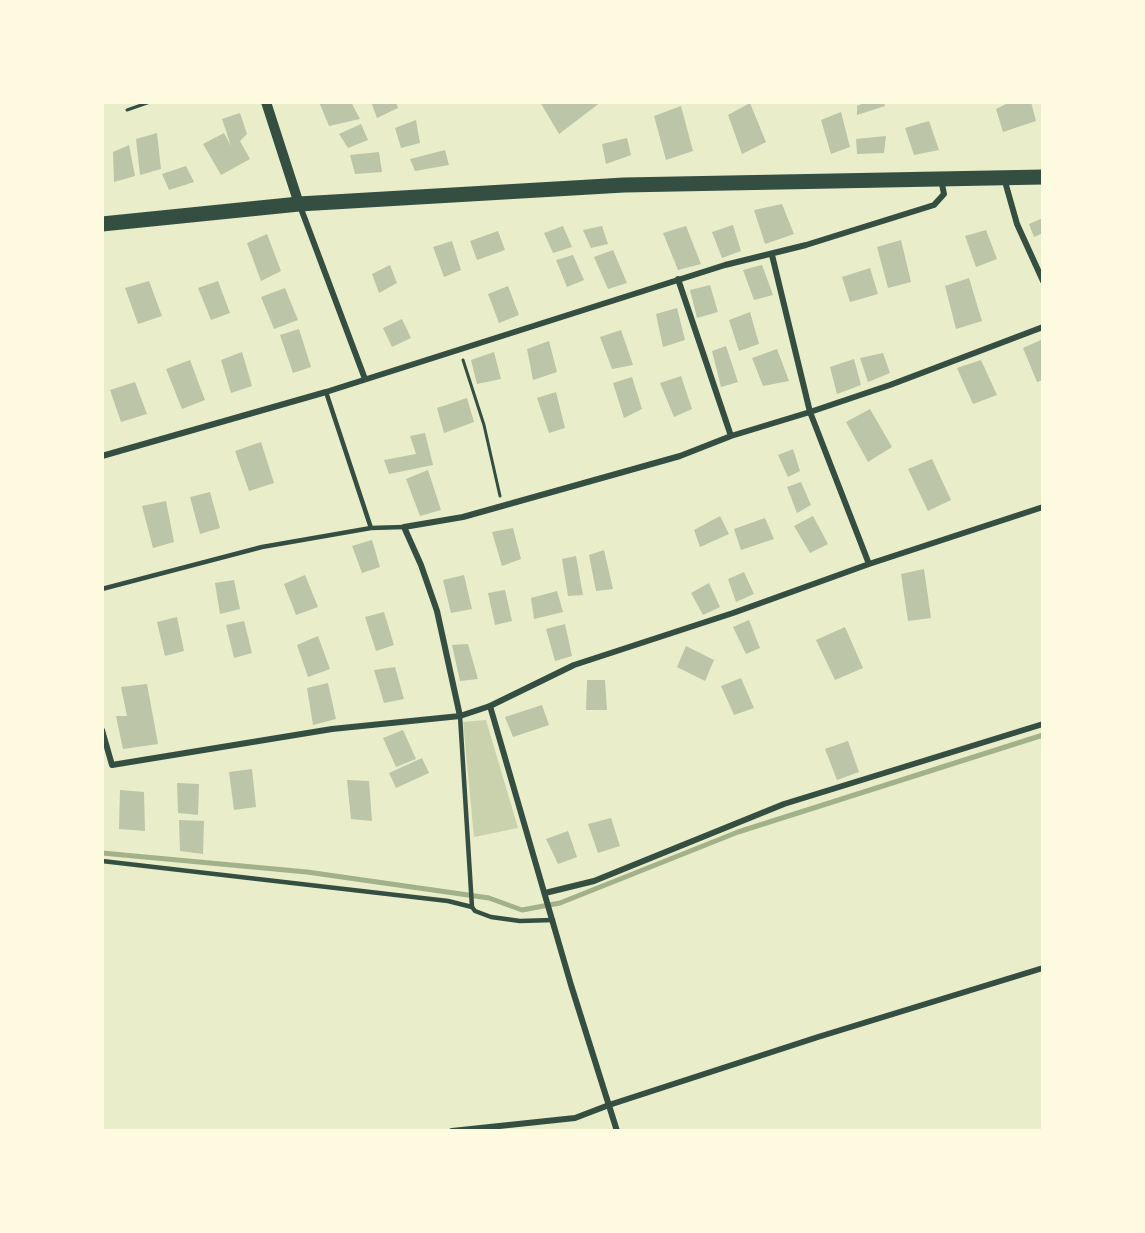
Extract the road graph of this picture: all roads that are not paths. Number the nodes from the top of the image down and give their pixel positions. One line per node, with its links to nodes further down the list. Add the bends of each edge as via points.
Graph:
1 (266, 102): 5 (street)
2 (1004, 177): 3 (main road); 4 (main road); 9 (street, via 1017,224)
3 (1043, 177)
4 (941, 178): 5 (main road, via 624,185); 7 (street, via 944,194 934,205)
5 (299, 204): 6 (main road); 11 (street)
6 (102, 224)
7 (772, 255): 8 (street); 13 (street)
8 (678, 279): 11 (street); 14 (street)
9 (1043, 281)
10 (1043, 327): 13 (street)
11 (365, 379): 12 (street)
12 (326, 392): 15 (street); 18 (lane)
13 (810, 412): 14 (street); 19 (street)
14 (730, 436): 17 (street, via 680,456 463,517)
15 (102, 456)
16 (1043, 507): 19 (street)
17 (404, 527): 18 (lane); 22 (street, via 437,611)
18 (370, 528): 20 (lane, via 262,547)
19 (869, 564): 21 (street, via 574,665)
20 (102, 589)
21 (490, 706): 22 (street); 26 (street)
22 (460, 716): 24 (street, via 332,729 112,765); 27 (lane)
23 (1043, 724): 26 (street, via 784,804 594,881)
24 (102, 730)
25 (102, 861): 27 (lane)
26 (545, 893): 28 (street)
27 (472, 907): 28 (lane, via 491,917)
28 (553, 920): 30 (street)
29 (1043, 968): 30 (street)
30 (609, 1105): 31 (street, via 575,1118); 32 (street)
31 (452, 1131)
32 (617, 1131)

